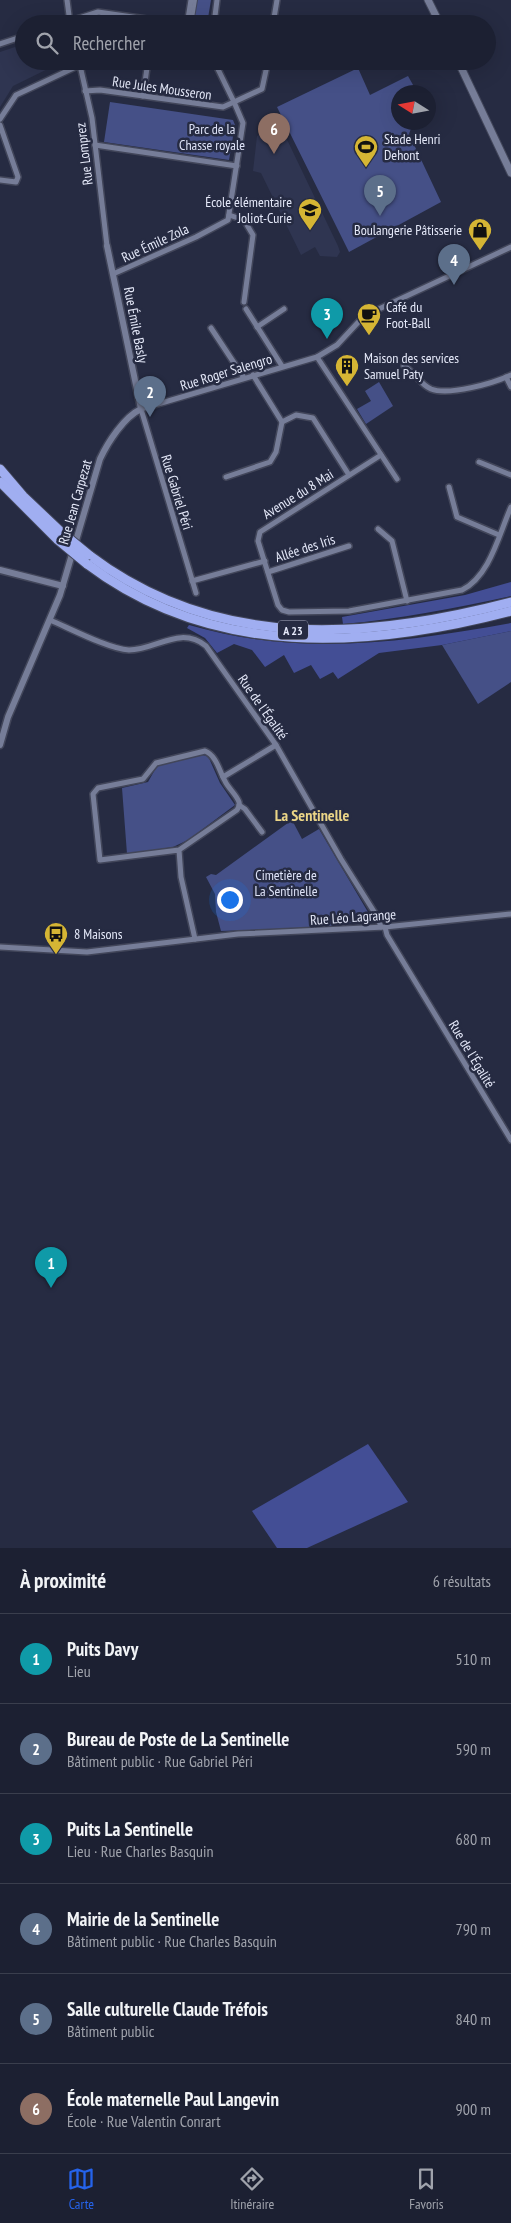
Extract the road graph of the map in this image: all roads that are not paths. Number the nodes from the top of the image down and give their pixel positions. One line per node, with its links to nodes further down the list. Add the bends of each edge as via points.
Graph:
1 (67, 0): 8 (street)
2 (190, 0): 11 (street)
3 (195, 0): 12 (street)
4 (217, 0): 13 (street)
5 (276, 0): 14 (street)
6 (428, 0): 15 (main road)
7 (433, 0): 16 (main road)
8 (69, 15)
9 (90, 15): 10 (street, via 98,12)
10 (115, 15)
11 (188, 15)
12 (192, 15)
13 (215, 15)
14 (275, 15)
15 (436, 15)
16 (440, 15)
17 (15, 39): 18 (street)
18 (0, 44)
19 (65, 70): 29 (street, via 17,94)
20 (80, 70): 26 (street, Rue Lomprez)
21 (147, 70): 27 (street)
22 (218, 70): 28 (street)
23 (266, 70): 28 (street, Rue Jules Mousseron, via 262,89)
24 (462, 70): 34 (main road)
25 (467, 70): 32 (main road)
26 (85, 91): 27 (street, Rue Jules Mousseron); 31 (street, Rue Lomprez)
27 (143, 96): 28 (street, Rue Jules Mousseron, via 218,107)
28 (234, 102): 33 (street, via 243,124)
29 (0, 119)
30 (0, 125): 35 (street, via 17,172 16,182)
31 (95, 145): 33 (street); 37 (street, Rue Lomprez)
32 (511, 163)
33 (237, 166): 36 (street)
34 (511, 173)
35 (0, 180)
36 (229, 215): 39 (street, Rue Émile Zola, via 223,224); 40 (street, via 244,220 253,235)
37 (107, 246): 39 (street, Rue Émile Basly)
38 (511, 247): 45 (street, Rue Roger Salengro, via 364,316 337,345)
39 (113, 274): 52 (street, Rue Émile Basly)
40 (244, 302)
41 (246, 308): 43 (street)
42 (284, 309): 43 (street)
43 (257, 326): 46 (street)
44 (211, 328): 50 (street)
45 (317, 357): 46 (street, Rue Roger Salengro); 54 (street)
46 (282, 366): 48 (street, Rue Roger Salengro)
47 (404, 366): 49 (street, via 425,385 436,390 467,388)
48 (253, 375): 50 (street, Rue Roger Salengro); 53 (street)
49 (509, 376): 51 (street)
50 (244, 378): 52 (street, Rue Roger Salengro)
51 (511, 387)
52 (141, 410): 72 (street, Rue Gabriel Péri); 73 (street, Rue Jean Carpezat, via 110,441 100,459)
53 (282, 422): 57 (street, via 296,415 313,418); 59 (street, via 276,452 270,462)
54 (381, 454): 57 (street, Avenue du 8 Mai); 60 (street)
55 (479, 462): 58 (street)
56 (0, 469): 66 (highway, A 23)
57 (349, 475): 69 (street, Avenue du 8 Mai, via 260,532 258,541)
58 (511, 475)
59 (226, 477)
60 (397, 479)
61 (0, 482): 66 (highway, A 23)
62 (449, 486): 65 (street, via 457,517)
63 (510, 511): 65 (street, Avenue du 8 Mai)
64 (378, 529): 75 (street, via 392,541)
65 (499, 535): 75 (street, Avenue du 8 Mai, via 481,574 470,586 455,593)
66 (59, 536): 68 (highway, A 23, bridge)
67 (348, 546): 71 (street, Allée des Iris)
68 (88, 559): 76 (highway, A 23, via 185,608 229,621 277,628 379,627); 80 (highway, A 23, via 132,593 172,612 209,625 258,635 352,638)
69 (265, 561): 71 (street, Avenue du 8 Mai); 72 (street)
70 (0, 570): 73 (street)
71 (268, 572): 75 (street, Avenue du 8 Mai, via 278,605 286,612 345,612)
72 (192, 581): 74 (street, Rue Gabriel Péri)
73 (63, 586): 79 (street, Rue Jean Carpezat)
74 (196, 593)
75 (407, 601)
76 (511, 602)
77 (511, 611): 80 (highway, A 23)
78 (511, 617): 80 (highway)
79 (50, 620): 81 (street, Rue Jean Carpezat, via 8,717); 82 (street, Rue de l'Égalité, via 123,649 138,649 179,637 201,642 210,650)
80 (463, 622)
81 (0, 745)
82 (276, 745): 83 (street); 88 (street, Rue de l'Égalité)
83 (223, 777): 84 (street); 86 (street, via 210,753 203,750 156,763 143,779 94,791 100,860)
84 (239, 805): 85 (street, via 245,808); 86 (street, via 238,810)
85 (262, 832)
86 (178, 850): 89 (street)
87 (511, 914): 88 (street, Rue Léo Lagrange)
88 (383, 927): 89 (street, Rue Léo Lagrange); 91 (street, Rue de l'Égalité)
89 (195, 939): 90 (street, Rue Léo Lagrange, via 82,953)
90 (0, 948)
91 (511, 1140)

